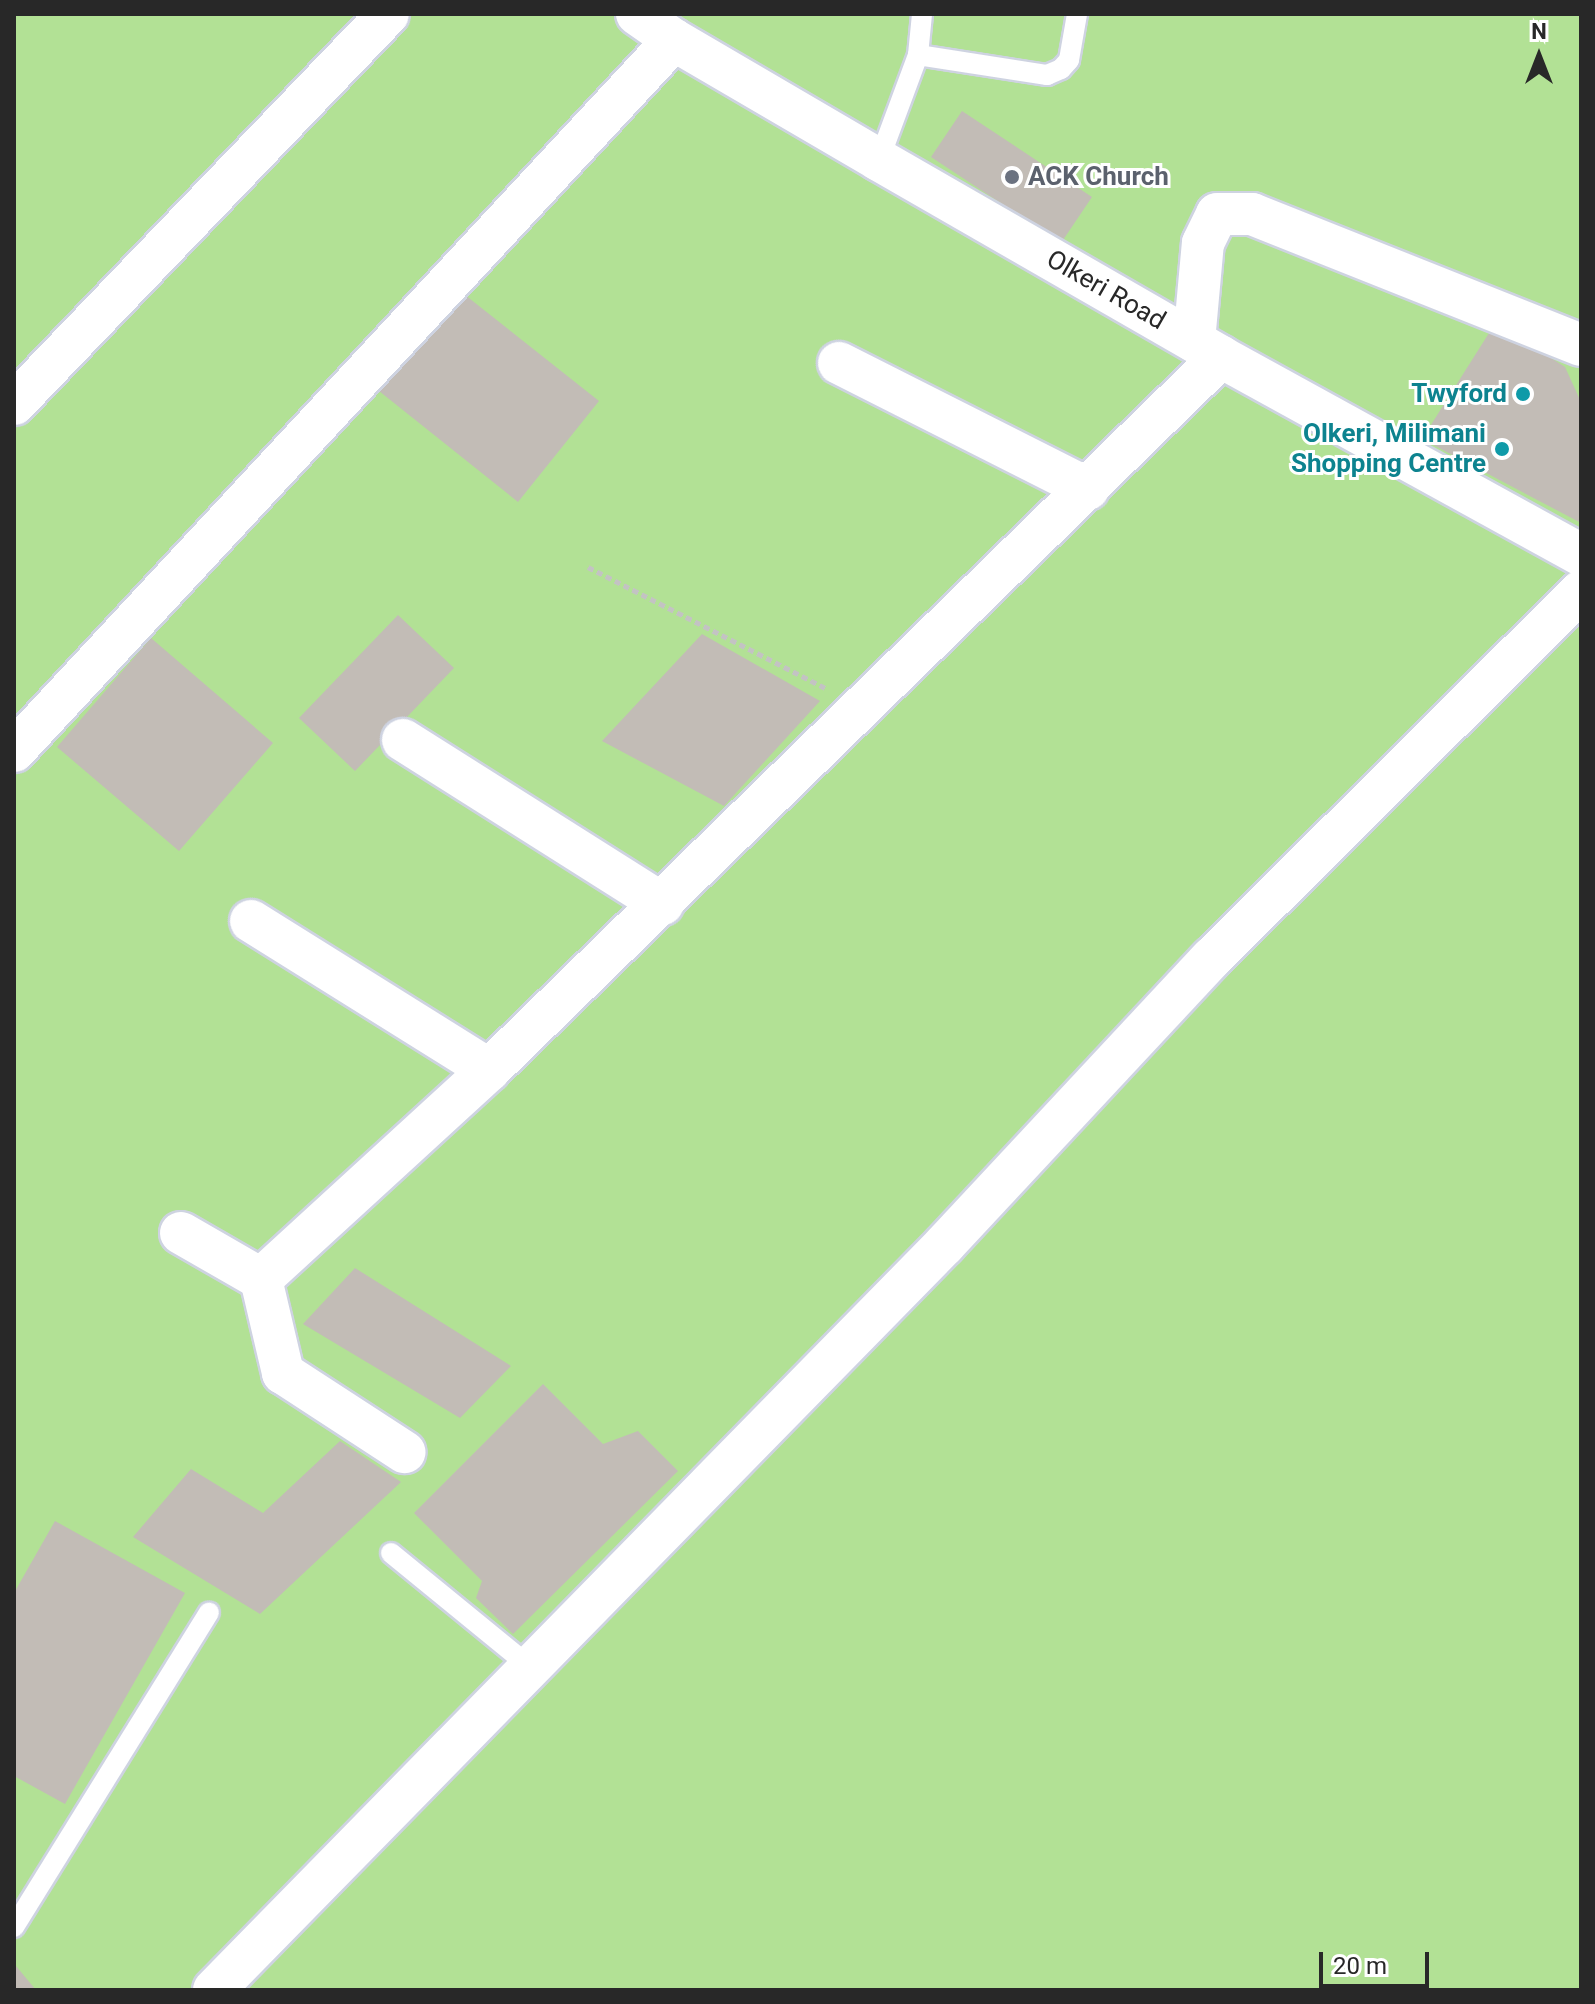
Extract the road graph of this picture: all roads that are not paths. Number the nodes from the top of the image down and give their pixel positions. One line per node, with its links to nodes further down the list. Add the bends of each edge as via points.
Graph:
1 (388, 14): 11 (street)
2 (637, 14): 5 (street, Olkeri Road)
3 (922, 14): 6 (lane)
4 (1077, 14): 6 (lane, via 1069,60 1047,75)
5 (674, 40): 7 (street, Olkeri Road); 16 (street)
6 (918, 55): 7 (lane)
7 (879, 160): 9 (street, Olkeri Road)
8 (1581, 345): 9 (street, via 1252,214 1217,214 1203,243)
9 (1208, 349): 12 (street); 13 (street, Olkeri Road)
10 (839, 363): 12 (street)
11 (14, 404)
12 (1088, 489): 17 (street)
13 (1581, 555)
14 (1581, 591): 25 (street, via 1212,958 945,1244)
15 (403, 740): 17 (street)
16 (14, 751)
17 (662, 904): 19 (street)
18 (251, 921): 19 (street)
19 (489, 1070): 21 (street)
20 (181, 1233): 21 (street)
21 (261, 1279): 22 (street, via 283,1373)
22 (404, 1452)
23 (391, 1553): 25 (lane)
24 (209, 1613): 26 (lane)
25 (529, 1666): 27 (street)
26 (14, 1927)
27 (214, 1990)

